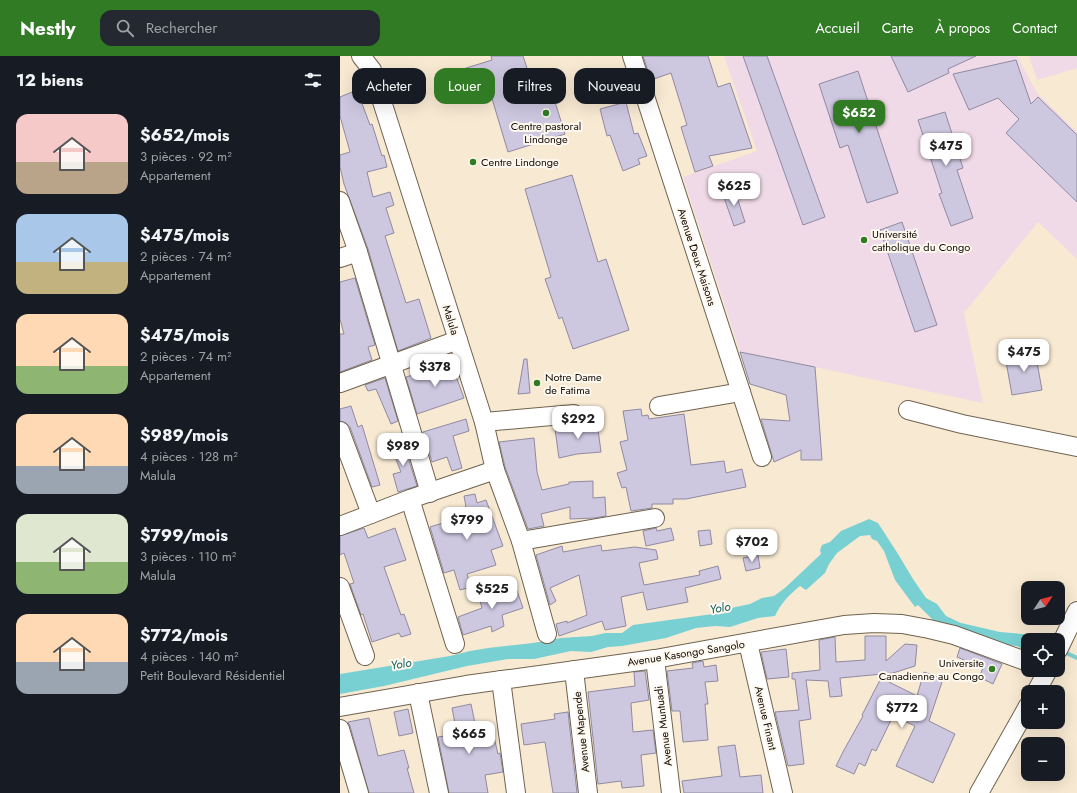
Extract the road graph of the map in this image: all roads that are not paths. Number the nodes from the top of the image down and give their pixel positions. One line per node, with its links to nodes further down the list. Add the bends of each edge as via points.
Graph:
1 (361, 56): 6 (street, Malula, via 372,70)
2 (632, 56): 9 (street, Avenue Deux Maisons)
3 (340, 201): 4 (street)
4 (358, 252): 5 (street); 7 (street)
5 (340, 258)
6 (458, 340): 7 (street); 13 (street, Malula)
7 (390, 364): 8 (street); 18 (street)
8 (340, 382)
9 (741, 392): 10 (street); 16 (street, Avenue Deux Maisons)
10 (659, 406)
11 (908, 410): 15 (street, via 962,424)
12 (574, 414): 13 (street)
13 (484, 422): 17 (street, Malula)
14 (340, 431): 20 (street)
15 (1077, 447)
16 (762, 457)
17 (495, 470): 18 (street); 23 (street, Malula)
18 (430, 493): 19 (street)
19 (410, 499): 20 (street); 29 (street)
20 (371, 514): 22 (street)
21 (654, 518): 23 (street)
22 (340, 526)
23 (521, 541): 26 (street, Malula)
24 (340, 587): 30 (street)
25 (1075, 616): 27 (street)
26 (547, 634)
27 (1065, 636)
28 (748, 643): 31 (street, Avenue Kasongo Sangolo); 32 (street, Avenue Kasongo Sangolo, via 844,625 902,624 954,635); 44 (street, Avenue Finant)
29 (455, 644)
30 (365, 656)
31 (655, 659): 33 (street, Avenue Kasongo Sangolo); 43 (street, Avenue Muntuadi)
32 (1021, 659)
33 (574, 670): 34 (street, Avenue Kasongo Sangolo); 42 (street, Avenue Mapende)
34 (500, 680): 35 (street, Avenue Kasongo Sangolo); 41 (street)
35 (418, 693): 36 (street, Avenue Kasongo Sangolo); 40 (street)
36 (340, 707)
37 (1021, 718): 45 (street)
38 (340, 729): 39 (street)
39 (359, 793)
40 (439, 793)
41 (516, 793)
42 (588, 793)
43 (671, 793)
44 (783, 793)
45 (979, 793)

